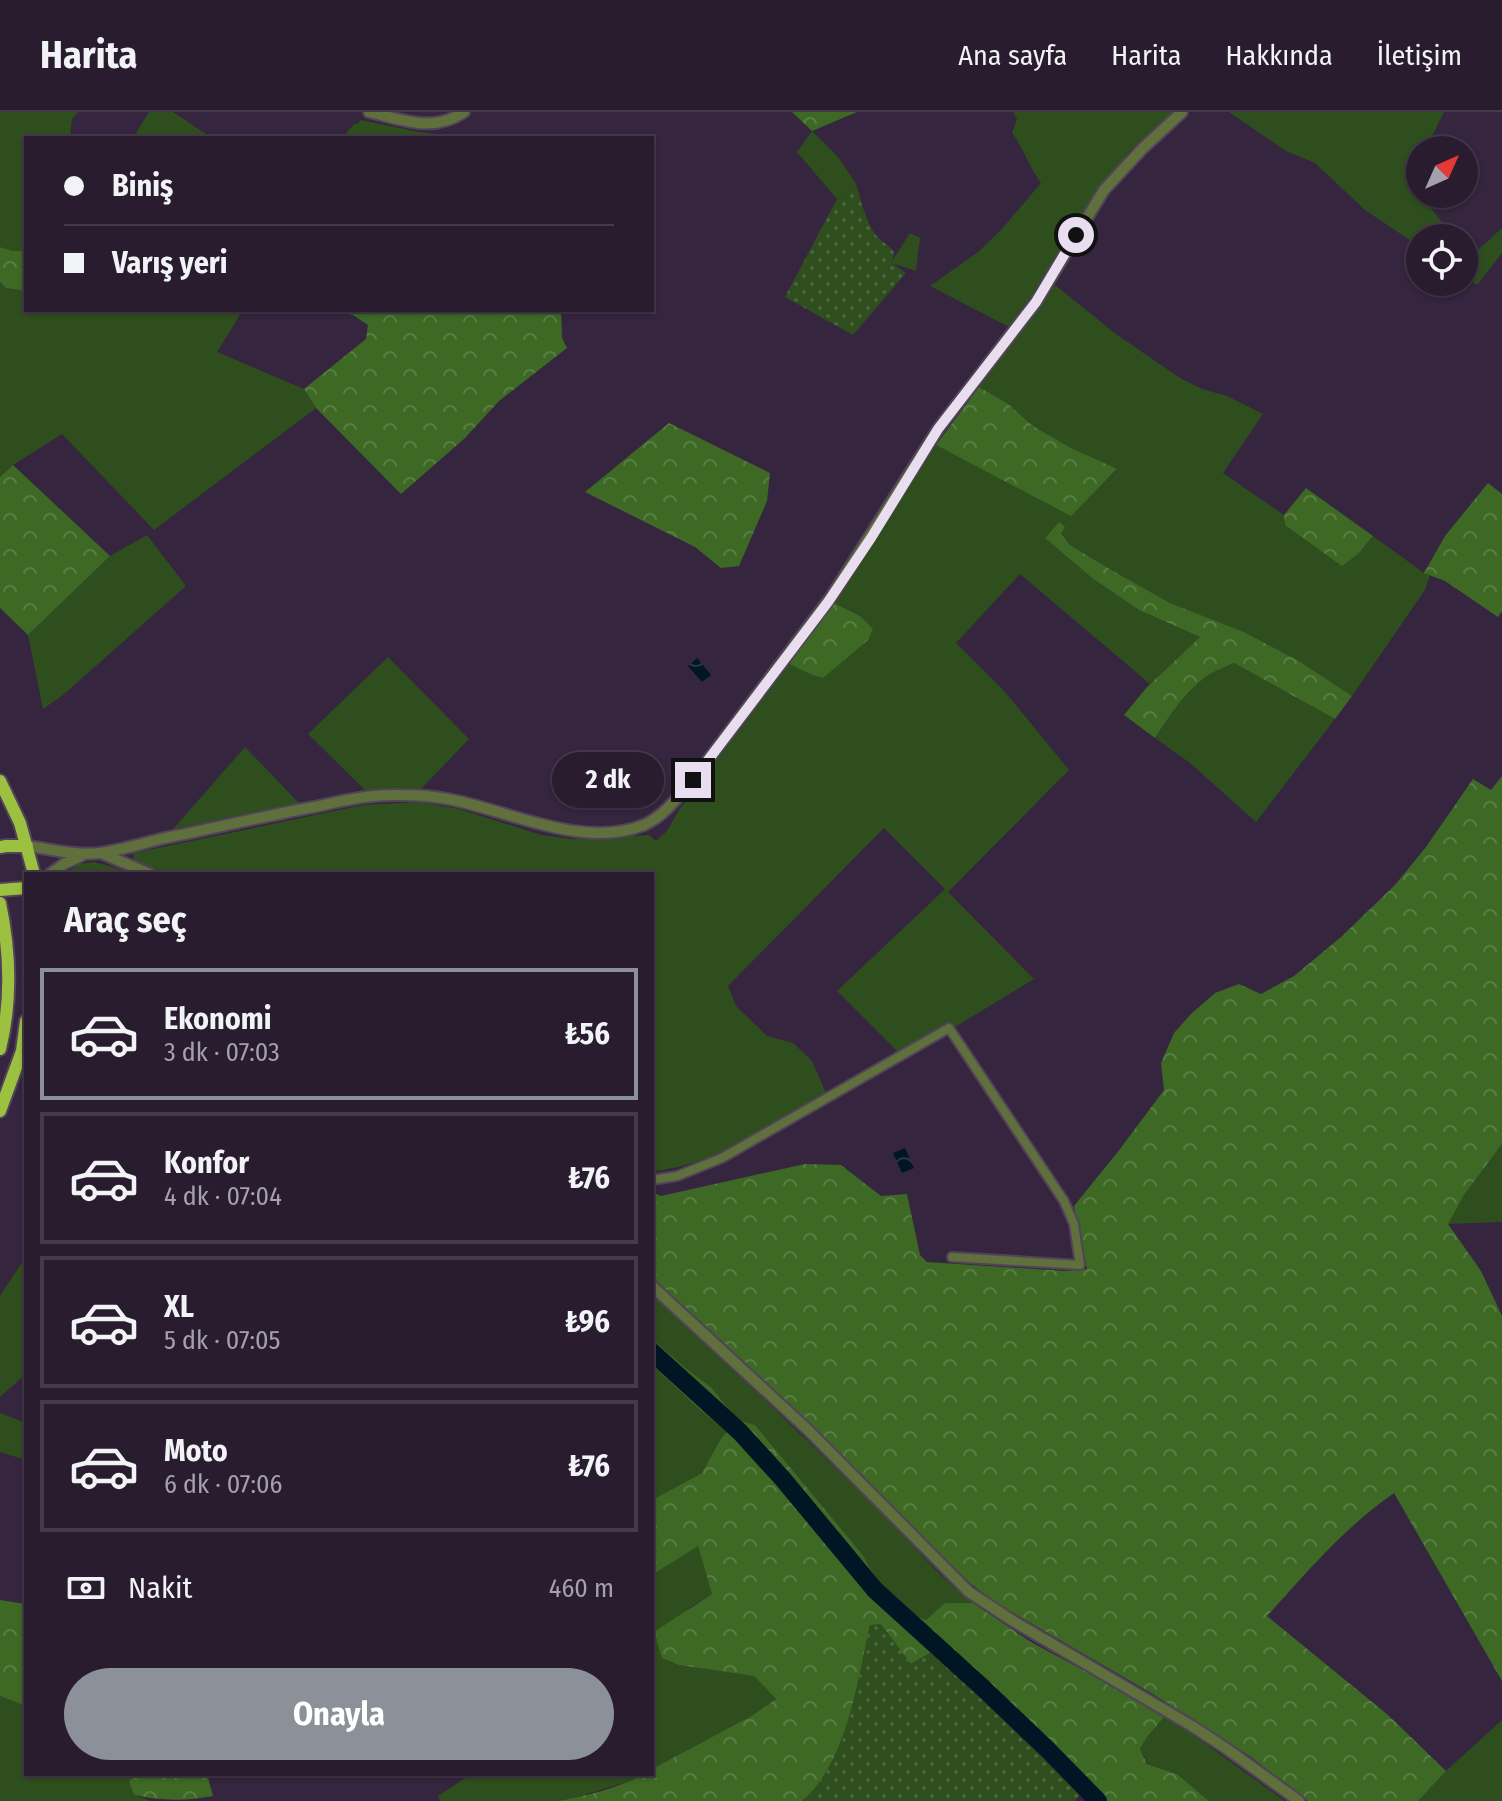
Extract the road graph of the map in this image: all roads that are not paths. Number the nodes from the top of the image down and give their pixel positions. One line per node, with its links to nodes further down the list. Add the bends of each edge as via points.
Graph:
1 (369, 112): 2 (street, via 434,124)
2 (464, 112)
3 (1182, 112): 8 (street, via 1104,190 1036,302 938,429 828,602 693,780 656,818 630,829 589,832 452,800 379,795)
4 (0, 781): 5 (highway)
5 (27, 846): 6 (highway); 7 (street); 9 (highway)
6 (0, 847)
7 (87, 853): 8 (street); 10 (street)
8 (101, 853): 11 (street)
9 (34, 872)
10 (53, 872)
11 (145, 872)
12 (24, 888): 13 (highway)
13 (0, 890)
14 (0, 903): 16 (highway, via 9,975)
15 (24, 1036): 17 (highway)
16 (0, 1049)
17 (0, 1111)
18 (654, 1180): 19 (street, via 722,1158 949,1028 1064,1201 1074,1224 1080,1265)
19 (952, 1257)
20 (654, 1288): 21 (street, via 807,1429 969,1592 1192,1726)
21 (1299, 1801)

